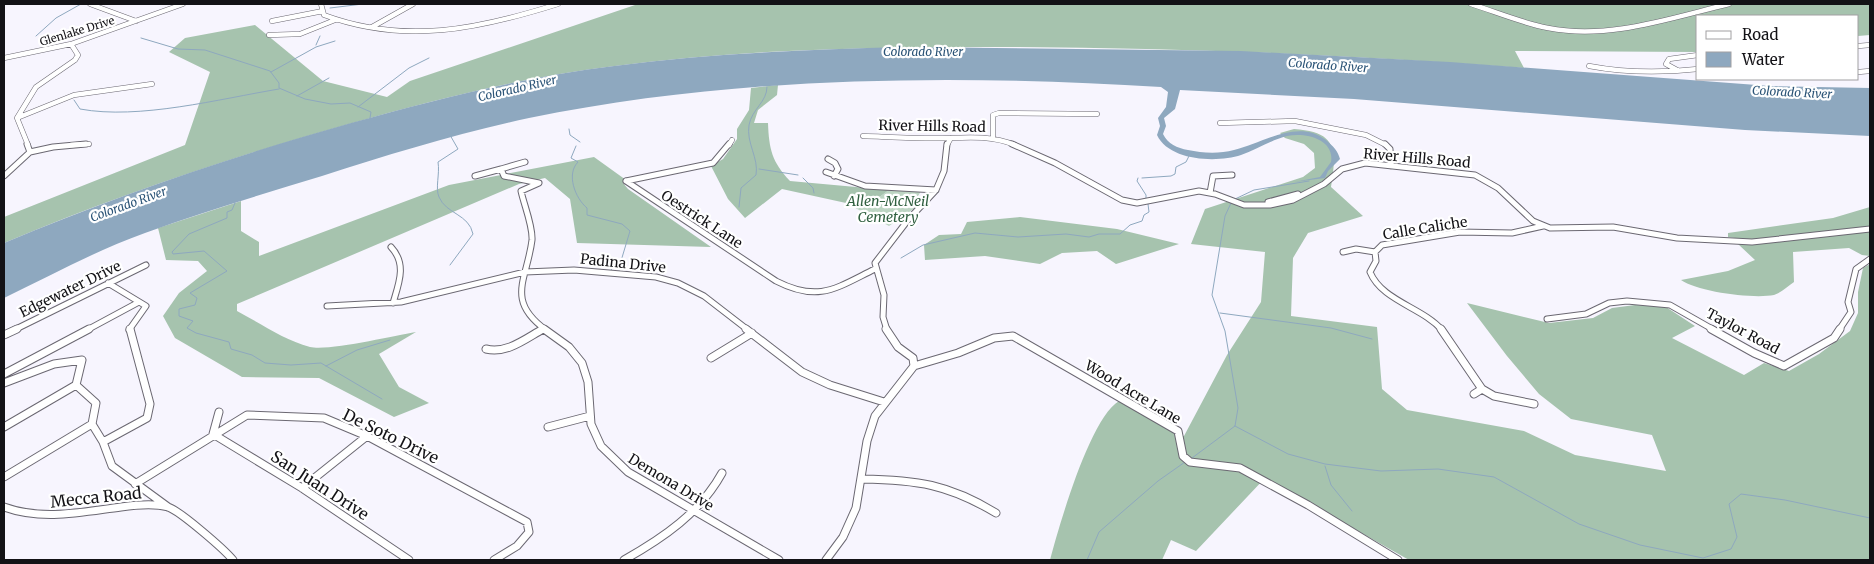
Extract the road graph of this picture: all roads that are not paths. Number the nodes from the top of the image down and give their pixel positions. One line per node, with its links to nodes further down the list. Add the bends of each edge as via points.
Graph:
1 (90, 4): 10 (street)
2 (183, 4): 10 (street, Glenlake Drive)
3 (321, 4): 8 (street)
4 (413, 4): 12 (street)
5 (558, 4): 12 (street, via 495,24 455,32 413,33)
6 (1470, 4): 7 (street, via 1548,28 1587,32 1614,31)
7 (1729, 4)
8 (323, 12): 9 (street); 11 (street)
9 (335, 20): 12 (street); 13 (street, via 300,34)
10 (136, 21): 14 (street, Glenlake Drive)
11 (272, 21)
12 (372, 27)
13 (269, 35)
14 (71, 44): 16 (street, Glenlake Drive); 22 (street, via 78,55 75,60 36,87)
15 (1696, 55): 19 (street, via 1669,58 1666,64)
16 (4, 58)
17 (1589, 66): 19 (street, via 1634,72)
18 (1696, 69): 19 (street)
19 (1677, 70)
20 (152, 84): 22 (street, via 74,95)
21 (1097, 114): 26 (street, via 999,113 993,115)
22 (17, 118): 29 (street)
23 (1220, 123): 32 (street, via 1295,121 1366,134 1384,142 1390,149)
24 (863, 136): 25 (street, River Hills Road)
25 (951, 138): 26 (street, River Hills Road); 39 (street)
26 (993, 138): 40 (street, River Hills Road, via 1033,152 1125,201 1143,203 1181,193)
27 (732, 140): 48 (street, Oestrick Lane, via 724,154 713,163 626,182 792,289 809,294 829,290)
28 (89, 144): 29 (street, via 53,146)
29 (30, 152): 36 (street)
30 (828, 159): 38 (street, via 836,163 838,169)
31 (525, 162): 33 (street)
32 (1391, 166): 40 (street, River Hills Road, via 1365,163 1348,166 1324,184 1282,203 1252,206); 41 (street, River Hills Road, via 1475,175 1498,188 1529,218)
33 (501, 169): 37 (street); 49 (street, Demona Drive, via 510,179 539,183 521,191 532,238)
34 (826, 172): 38 (street)
35 (1232, 175): 40 (street, via 1213,176)
36 (4, 176)
37 (475, 176)
38 (834, 176): 39 (street, via 849,182 887,188)
39 (936, 190): 48 (street, via 878,258)
40 (1210, 192)
41 (1543, 226): 42 (street, via 1613,227 1677,238 1752,242); 45 (street, Calle Caliche, via 1512,233 1452,233 1382,245)
42 (1870, 229)
43 (390, 247): 52 (street, via 402,262)
44 (1343, 252): 45 (street, Calle Caliche, via 1356,248)
45 (1375, 252): 64 (street, via 1376,261 1370,272 1372,278 1435,322)
46 (1870, 259): 54 (street, Taylor Road, via 1856,269 1848,302 1851,312 1834,338 1784,366 1754,353 1670,305 1609,304 1586,314)
47 (146, 265): 50 (street, Edgewater Drive)
48 (875, 268): 60 (street, via 882,286 886,329 898,347 913,358)
49 (525, 272): 52 (street, Padina Drive); 55 (street, Demona Drive, via 521,302 526,314); 56 (street, Padina Drive, via 574,270 667,280 704,296)
50 (108, 283): 51 (street); 57 (street, Edgewater Drive)
51 (139, 302): 61 (street); 75 (street, via 146,306 129,330 150,404 148,418)
52 (393, 303): 53 (street, Padina Drive)
53 (327, 306)
54 (1547, 319)
55 (543, 328): 58 (street, via 511,346 492,352); 69 (street, Demona Drive, via 569,347 582,363 588,382)
56 (752, 334): 59 (street); 66 (street, Padina Drive, via 802,372 830,385)
57 (4, 335)
58 (486, 349)
59 (711, 358)
60 (914, 366): 66 (street); 91 (street, Wood Acre Lane, via 988,340 1013,336 1178,431 1183,456 1190,462 1240,468)
61 (4, 374)
62 (4, 383): 63 (street, via 54,364 82,360)
63 (76, 385): 70 (street, via 96,403); 71 (street)
64 (1482, 389): 65 (street); 67 (street, via 1494,396)
65 (1474, 394)
66 (884, 402): 78 (street, via 875,416 867,441)
67 (1534, 404)
68 (218, 412): 73 (street)
69 (590, 416): 72 (street); 83 (street, Demona Drive, via 596,436 617,464)
70 (92, 424): 75 (street); 77 (street)
71 (4, 427)
72 (548, 427)
73 (213, 434): 74 (street, De Soto Drive, via 248,415 280,415 324,418); 79 (street, De Soto Drive); 80 (street, San Juan Drive)
74 (367, 436): 80 (street); 87 (street, De Soto Drive, via 527,522 529,532 524,541)
75 (103, 442): 79 (street, via 112,466)
76 (722, 473): 83 (street, via 717,485)
77 (4, 477)
78 (862, 479): 84 (street, via 916,480 940,485); 90 (street, via 851,522)
79 (136, 484): 82 (street)
80 (302, 488): 86 (street, San Juan Drive)
81 (4, 507): 82 (street, Mecca Road, via 23,514 44,516 137,505)
82 (168, 507): 85 (street, via 222,547)
83 (693, 510): 88 (street, via 661,538); 89 (street, Demona Drive)
84 (996, 513)
85 (233, 560)
86 (410, 560)
87 (494, 560)
88 (624, 560)
89 (779, 560)
90 (826, 560)
91 (1398, 560)

